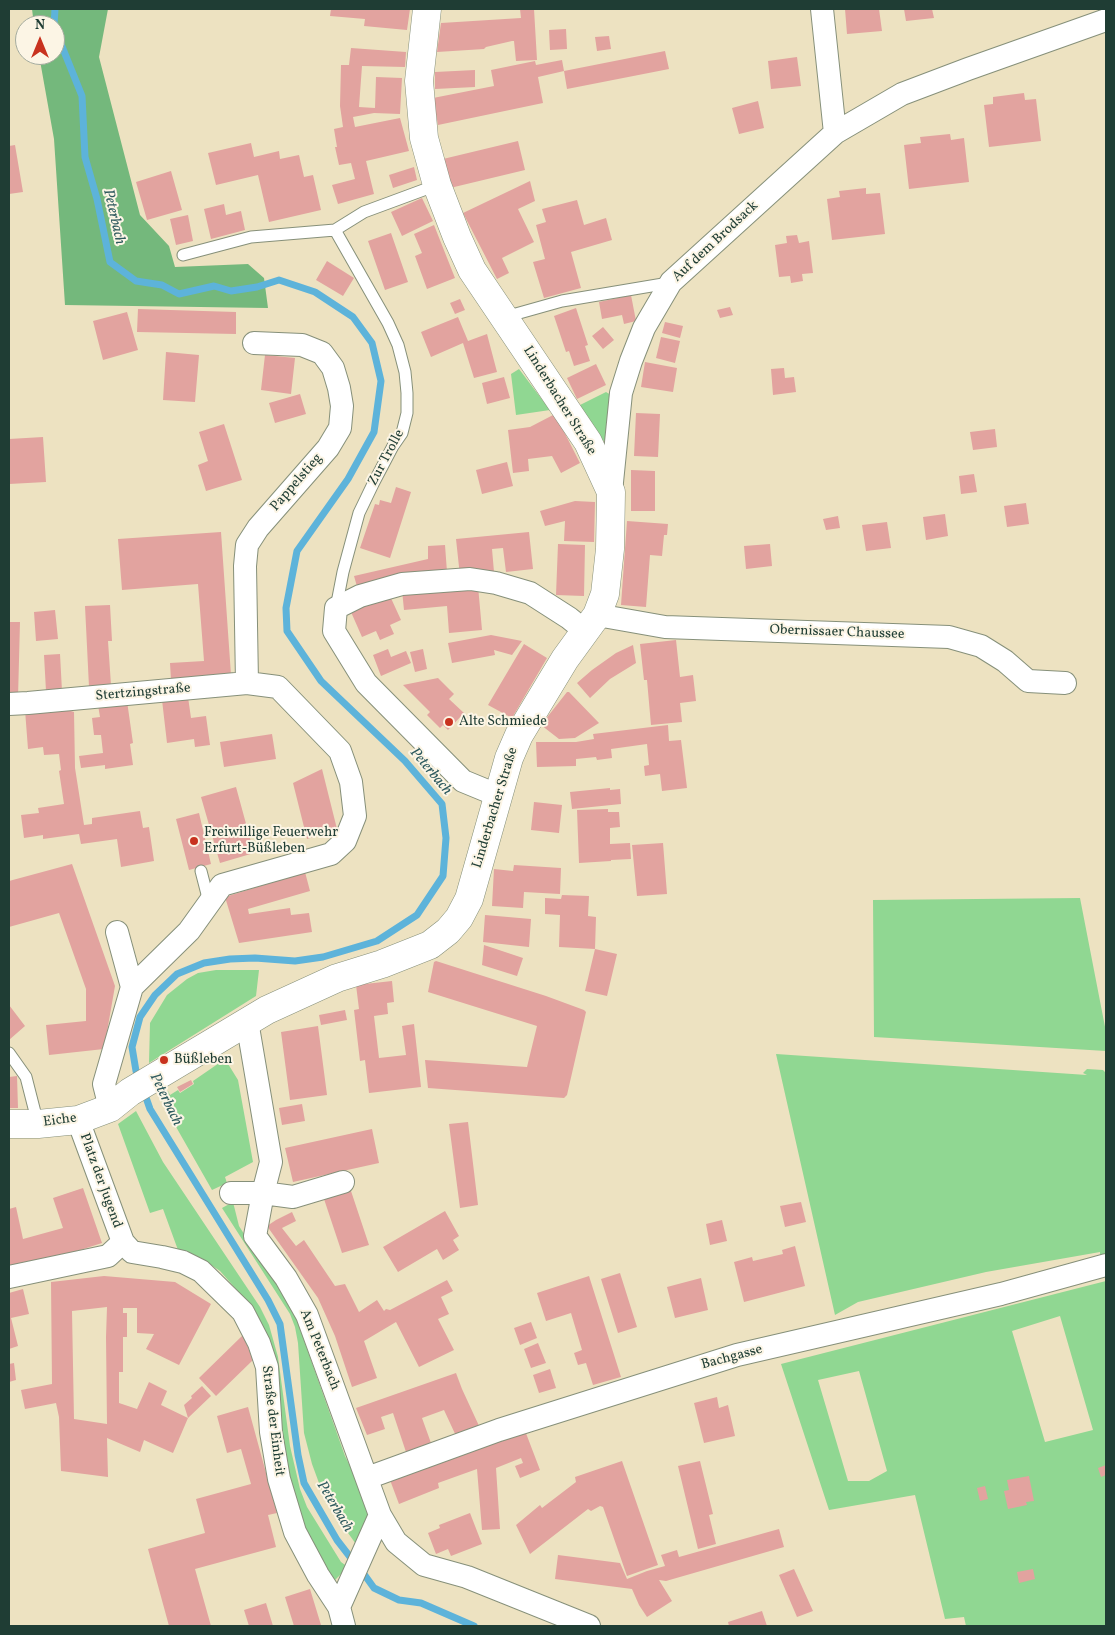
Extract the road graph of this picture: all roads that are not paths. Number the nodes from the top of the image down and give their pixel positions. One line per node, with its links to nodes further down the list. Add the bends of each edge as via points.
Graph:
1 (427, 9): 5 (street, Linderbacher Straße, via 418,81 424,138)
2 (822, 9): 4 (street)
3 (1106, 20): 4 (street, Auf dem Brodsack, via 902,94)
4 (835, 133): 8 (street, Auf dem Brodsack)
5 (437, 184): 6 (lane, via 364,212); 9 (street, Linderbacher Straße, via 472,270)
6 (335, 230): 7 (lane, via 251,236); 12 (lane, Zur Trolle, via 398,345 407,393 402,433 359,513)
7 (183, 255)
8 (671, 282): 9 (lane, via 562,301); 11 (street, Auf dem Brodsack, via 644,328 621,393)
9 (505, 317): 11 (street, Linderbacher Straße, via 588,442)
10 (254, 343): 15 (street, Pappelstieg, via 302,345 322,353 333,368 342,406 340,428 328,448 247,545)
11 (611, 492): 13 (street, Linderbacher Straße, via 605,594)
12 (336, 608): 13 (street, via 360,596 402,584 470,579 530,593 569,618); 17 (street, Zur Trolle, via 334,631 366,683 464,781)
13 (591, 623): 14 (street, Obernissaer Chaussee, via 950,637 981,646 1028,681); 17 (street, Linderbacher Straße, via 519,735)
14 (1065, 683)
15 (247, 684): 16 (street, Stertzingstraße); 19 (street, Stertzingstraße, via 278,688 340,751 351,782 355,816 345,841 331,854 222,884)
16 (9, 704)
17 (497, 795): 22 (street, Linderbacher Straße, via 469,898 460,918 448,931 430,945 337,978)
18 (201, 871): 19 (lane)
19 (209, 902): 21 (street, via 189,930)
20 (117, 932): 21 (street)
21 (132, 987): 24 (street, via 104,1084)
22 (247, 1021): 24 (street, Linderbacher Straße); 30 (street, Am Peterbach, via 271,1162)
23 (9, 1054): 27 (lane, via 26,1077)
24 (120, 1100): 25 (street, Eiche)
25 (78, 1120): 27 (street, Eiche); 31 (street, Platz der Jugend)
26 (9, 1124): 27 (street, Eiche)
27 (38, 1124)
28 (343, 1182): 30 (street, via 293,1197)
29 (232, 1193): 30 (street)
30 (263, 1193): 35 (street, Am Peterbach, via 255,1236 286,1278 307,1315)
31 (123, 1242): 33 (street, Platz der Jugend, via 108,1256); 34 (street, Platz der Jugend, via 132,1252 183,1262 201,1271)
32 (1106, 1266): 35 (street, Bachgasse, via 1001,1294 737,1355 499,1430)
33 (9, 1277)
34 (225, 1293): 37 (street, Straße der Einheit, via 243,1312 259,1343 267,1368 271,1432 279,1479 295,1532)
35 (366, 1478): 36 (street, Am Peterbach)
36 (380, 1515): 37 (street, Straße der Einheit, via 354,1574); 38 (street, Am Peterbach, via 396,1542 424,1565 467,1577)
37 (341, 1617)
38 (588, 1626)

